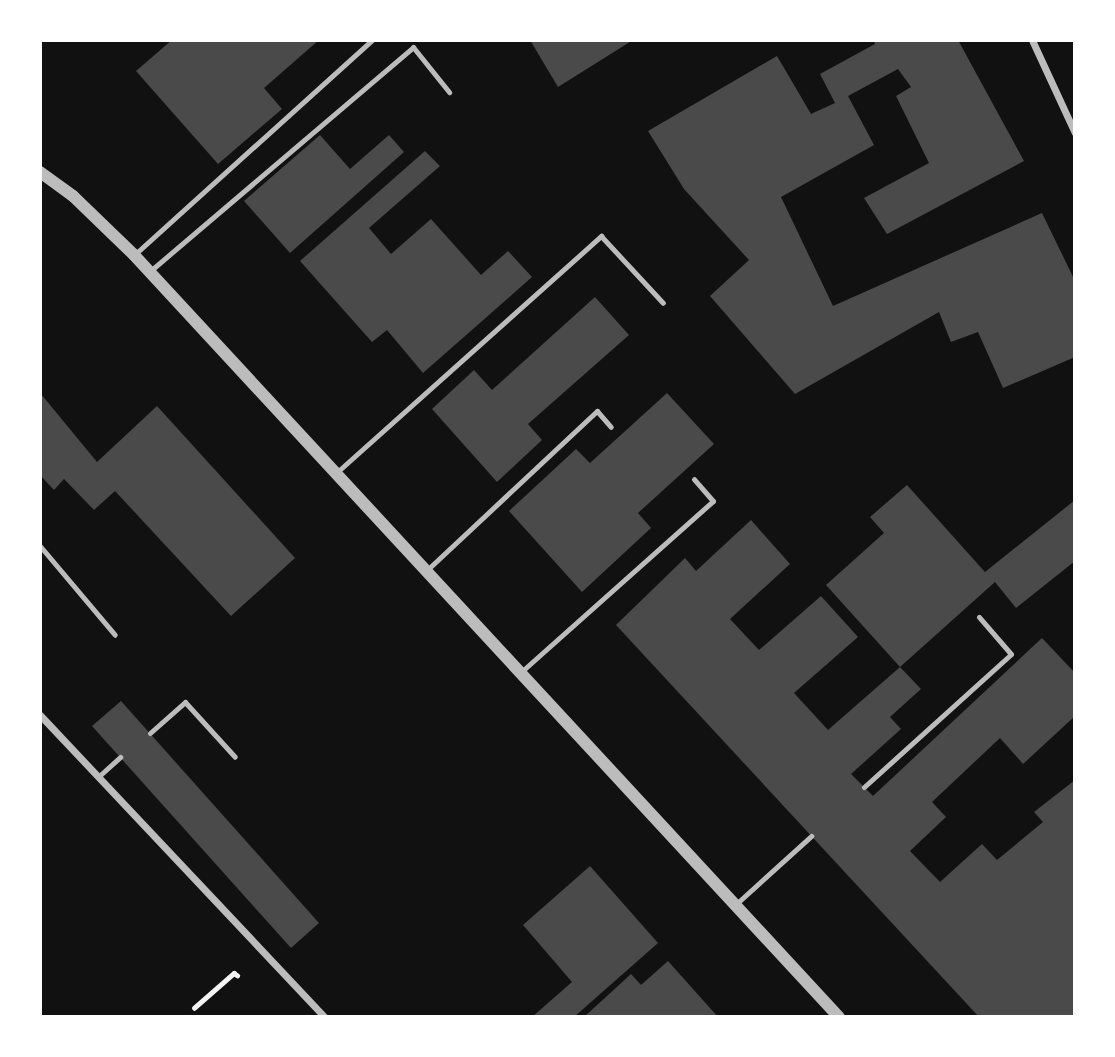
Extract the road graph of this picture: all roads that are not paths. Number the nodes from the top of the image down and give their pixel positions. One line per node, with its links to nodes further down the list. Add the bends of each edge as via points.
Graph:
1 (372, 40): 6 (lane)
2 (1032, 40): 4 (street)
3 (449, 92): 7 (lane, via 413,47)
4 (1075, 133)
5 (40, 172): 6 (street, via 73,196)
6 (134, 255): 7 (street)
7 (149, 272): 10 (street)
8 (663, 303): 10 (lane, via 601,236)
9 (611, 427): 13 (lane, via 597,411)
10 (337, 473): 13 (street)
11 (694, 479): 16 (lane, via 713,501)
12 (40, 546): 15 (lane)
13 (427, 570): 16 (street)
14 (979, 617): 22 (lane, via 1011,653)
15 (115, 635)
16 (521, 672): 24 (street)
17 (40, 715): 21 (street)
18 (150, 733): 20 (lane, via 185,702)
19 (120, 757): 21 (lane)
20 (235, 757)
21 (99, 777): 25 (street)
22 (864, 787)
23 (811, 836): 24 (lane)
24 (735, 905): 26 (street)
25 (325, 1017)
26 (839, 1017)

